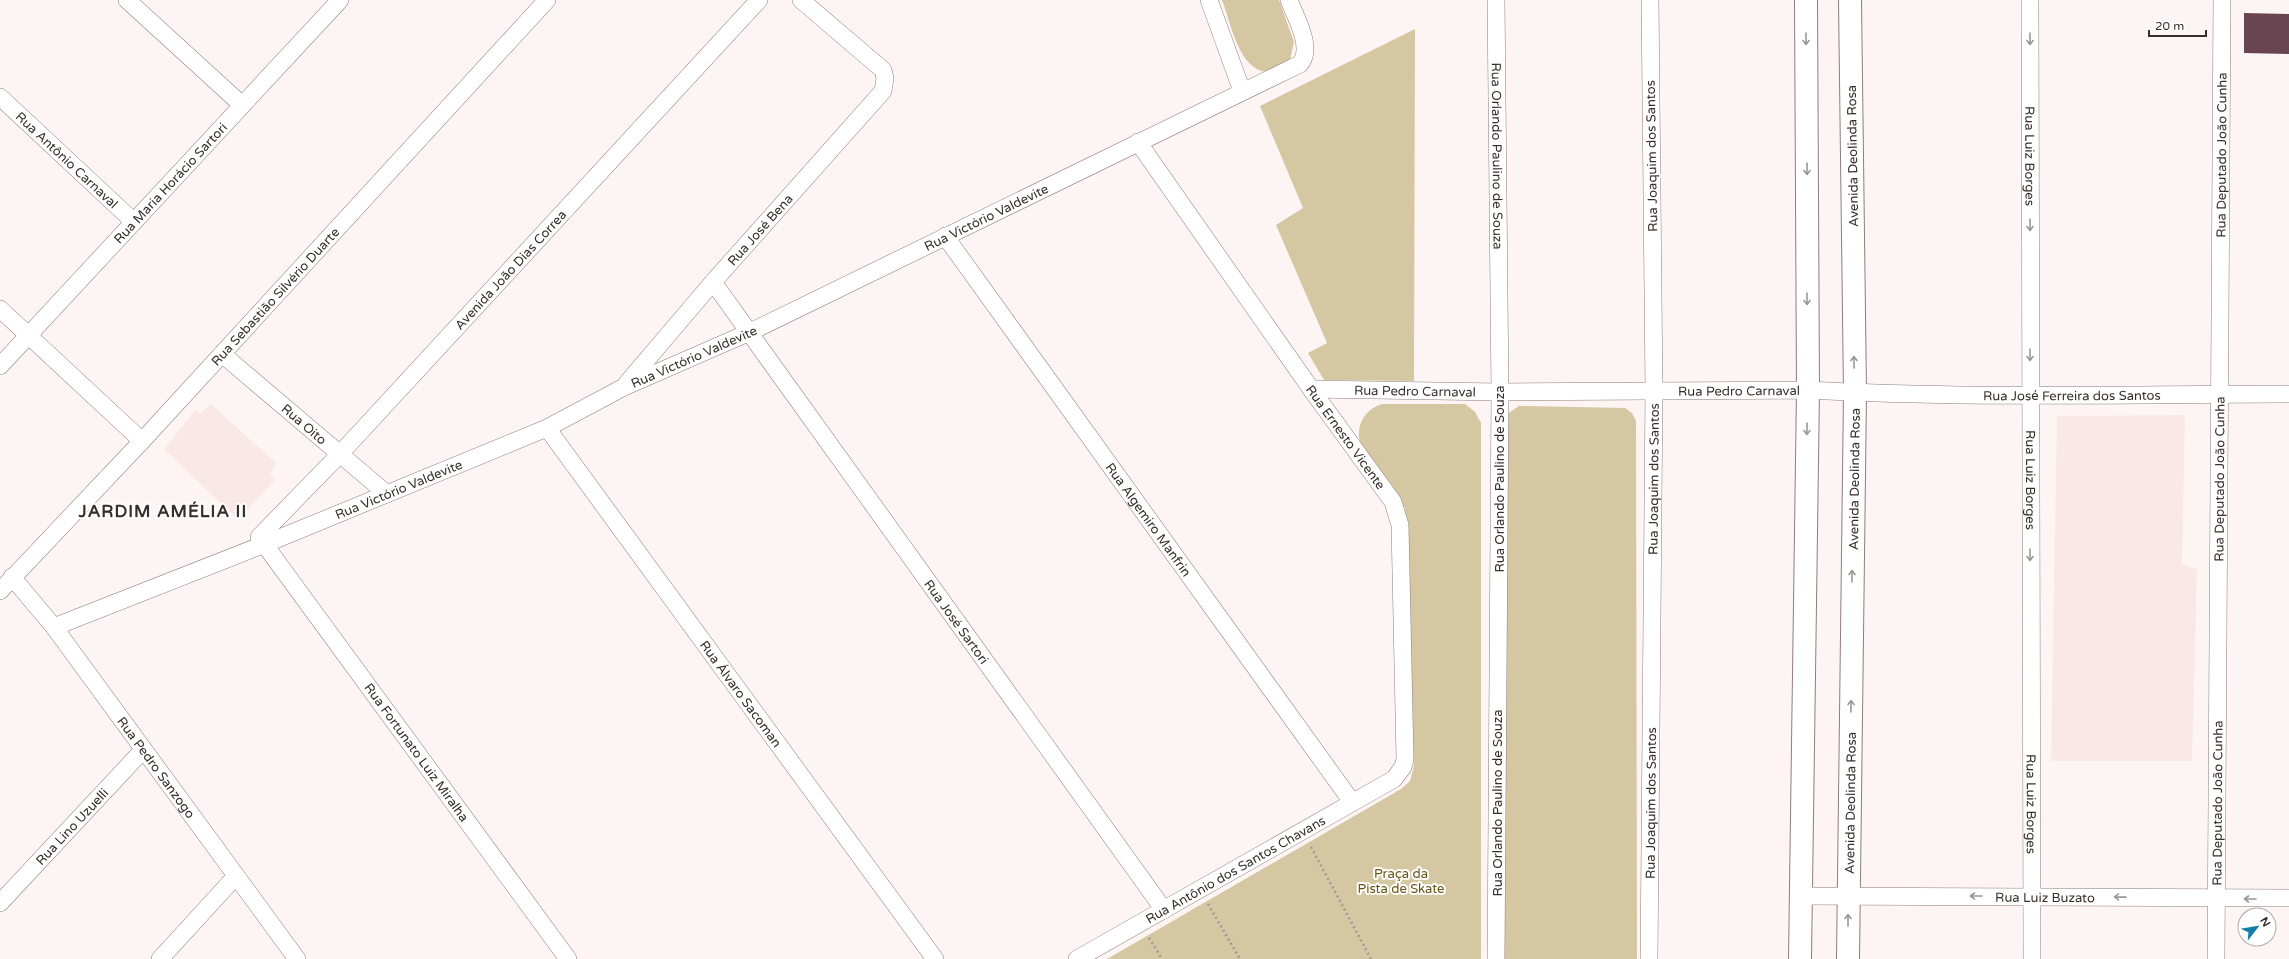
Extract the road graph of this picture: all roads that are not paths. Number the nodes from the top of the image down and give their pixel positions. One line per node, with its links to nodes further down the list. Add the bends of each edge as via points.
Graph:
1 (127, 0): 16 (street)
2 (340, 0): 16 (street, Rua Maria Horácio Sartori)
3 (548, 0): 24 (street, Rua Sebastião Silvério Duarte)
4 (759, 0): 37 (street, Avenida João Dias Correa)
5 (801, 0): 20 (street, Rua José Bena, via 883,70 884,91)
6 (1209, 0): 14 (street)
7 (1288, 0): 14 (street, Rua Victório Valdevite, via 1305,44 1300,64)
8 (1496, 0): 30 (street, Rua Orlando Paulino de Souza)
9 (1650, 0): 28 (street, Rua Joaquim dos Santos)
10 (1806, 0): 29 (street, one-way to 29)
11 (1850, 0): 31 (street, Avenida Deolinda Rosa, one-way to 11)
12 (2030, 0): 32 (street, Rua Luiz Borges, one-way to 32)
13 (2222, 0): 33 (street, Rua Deputado João Cunha)
14 (1242, 91): 17 (street, Rua Victório Valdevite)
15 (0, 97): 18 (street, Rua Antônio Carnaval)
16 (242, 105): 18 (street, Rua Maria Horácio Sartori)
17 (1138, 142): 19 (street, Rua Victório Valdevite); 27 (street, Rua Ernesto Vicente)
18 (134, 222): 23 (street, Rua Maria Horácio Sartori)
19 (946, 236): 22 (street, Rua Victório Valdevite); 45 (street, Rua Algemiro Manfrin)
20 (713, 282): 22 (street, Rua José Sartori); 26 (street, Rua José Bena)
21 (0, 310): 23 (street)
22 (750, 332): 26 (street, Rua Victório Valdevite); 53 (street, Rua José Sartori)
23 (28, 336): 25 (street, Rua Maria Horácio Sartori); 36 (street)
24 (222, 354): 36 (street, Rua Sebastião Silvério Duarte); 37 (street, Rua Oito)
25 (0, 366)
26 (624, 387): 35 (street, Rua Victório Valdevite)
27 (1311, 390): 30 (street, Rua Pedro Carnaval); 44 (street, Rua Ernesto Vicente, via 1398,512 1405,759 1403,767)
28 (1654, 390): 29 (street, Rua Pedro Carnaval); 30 (street, Rua Pedro Carnaval); 60 (street, Rua Joaquim dos Santos)
29 (1808, 390): 31 (street, Rua Pedro Carnaval); 47 (street, one-way to 47)
30 (1500, 392): 59 (street, Rua Orlando Paulino de Souza)
31 (1855, 392): 32 (street, Rua José Ferreira dos Santos); 48 (street, Avenida Deolinda Rosa, one-way to 31)
32 (2030, 394): 33 (street, Rua José Ferreira dos Santos); 49 (street, Rua Luiz Borges, one-way to 49)
33 (2218, 394): 34 (street, Rua José Ferreira dos Santos); 51 (street, Rua Deputado João Cunha)
34 (2289, 394)
35 (547, 428): 38 (street, Rua Victório Valdevite); 57 (street, Rua Álvaro Sacoman)
36 (142, 441): 40 (street, Rua Sebastião Silvério Duarte)
37 (339, 455): 38 (street, Rua Oito); 39 (street, Avenida João Dias Correa)
38 (387, 494): 39 (street, Rua Victório Valdevite)
39 (262, 540): 42 (street, Rua Victório Valdevite); 56 (street, Rua Fortunato Luiz Miralha)
40 (12, 578): 41 (street, Rua Sebastião Silvério Duarte); 42 (street, Rua Pedro Sanzogo)
41 (0, 591)
42 (54, 627): 43 (street, Rua Pedro Sanzogo)
43 (143, 750): 46 (street, Rua Pedro Sanzogo); 52 (street, Rua Lino Uzuelli)
44 (1394, 779): 45 (street, Rua Antônio dos Santos Chavans)
45 (1352, 802): 53 (street, Rua Antônio dos Santos Chavans)
46 (236, 876): 54 (street); 55 (street, Rua Pedro Sanzogo)
47 (1800, 896): 48 (street, Rua Luiz Buzato); 61 (street)
48 (1848, 896): 49 (street, Rua Luiz Buzato, one-way to 48); 62 (street, Avenida Deolinda Rosa, one-way to 48)
49 (2031, 896): 51 (street, Rua Luiz Buzato, one-way to 49); 63 (street, Rua Luiz Borges)
50 (2289, 898): 51 (street, Rua Luiz Buzato, one-way to 51)
51 (2216, 899): 64 (street, Rua Deputado João Cunha)
52 (0, 903)
53 (1164, 910): 58 (street, Rua Antônio dos Santos Chavans)
54 (160, 959)
55 (297, 959)
56 (568, 959)
57 (935, 959)
58 (1077, 959)
59 (1496, 959)
60 (1649, 959)
61 (1800, 959)
62 (1848, 959)
63 (2032, 959)
64 (2216, 959)

